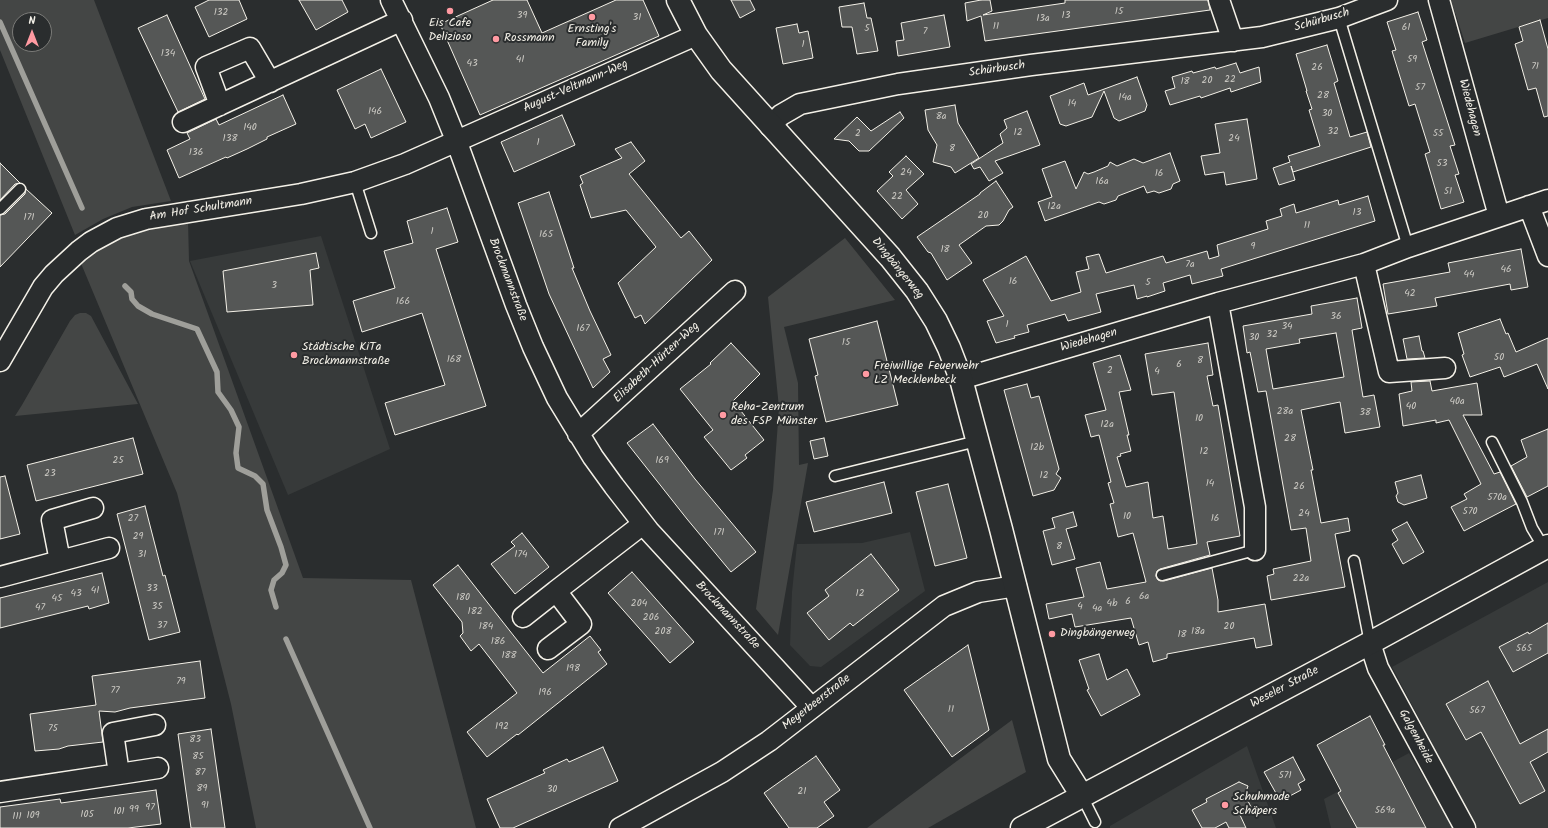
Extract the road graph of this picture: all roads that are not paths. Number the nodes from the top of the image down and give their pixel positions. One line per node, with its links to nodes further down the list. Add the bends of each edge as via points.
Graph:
1 (392, 0): 7 (street, Brockmannstraße)
2 (678, 0): 8 (street, Dingbängerweg)
3 (1219, 0): 9 (street)
4 (1386, 0): 6 (street, Schürbusch)
5 (1439, 0): 20 (street, Wiedehagen)
6 (1339, 18): 9 (street, Schürbusch, via 1262,37); 22 (lane)
7 (402, 20): 10 (street); 14 (street, Brockmannstraße)
8 (696, 35): 13 (street, Dingbängerweg, via 720,70); 14 (street, August-Veltmann-Weg)
9 (1233, 41): 13 (street, Schürbusch, via 898,84 800,104 781,115)
10 (270, 82): 11 (street); 11 (street, via 250,48 206,67)
11 (220, 105): 12 (street)
12 (183, 122)
13 (770, 126): 29 (street, Dingbängerweg, via 890,257 917,291 936,321)
14 (456, 140): 15 (street, Am Hof Schultmann, via 405,164); 30 (street, Brockmannstraße, via 533,347 557,398)
15 (355, 182): 21 (lane); 27 (street, Am Hof Schultmann, via 301,194 146,219 107,233 79,251 43,287)
16 (20, 189): 19 (lane)
17 (1548, 200): 18 (street, Wiedehagen)
18 (1529, 206): 20 (street, Wiedehagen); 23 (street)
19 (0, 209)
20 (1499, 216): 22 (street, Wiedehagen)
21 (371, 233)
22 (1408, 247): 24 (street, Wiedehagen)
23 (1548, 256)
24 (1364, 264): 26 (street, Wiedehagen); 28 (street, via 1389,372)
25 (735, 291): 30 (street, Elisabeth-Hürten-Weg)
26 (1218, 303): 29 (street, Wiedehagen); 38 (street, via 1255,507)
27 (0, 360)
28 (1445, 368)
29 (961, 379): 31 (street, Dingbängerweg)
30 (578, 434): 35 (street, Brockmannstraße)
31 (977, 441): 33 (lane); 43 (street, Dingbängerweg)
32 (1492, 442): 36 (lane, via 1532,528)
33 (835, 476)
34 (93, 508): 39 (street, via 52,520)
35 (643, 524): 44 (street); 48 (street, Brockmannstraße)
36 (1546, 547): 46 (street, Weseler Straße)
37 (109, 548): 39 (street)
38 (1255, 550): 41 (lane)
39 (60, 561): 42 (street)
40 (1354, 561): 46 (lane)
41 (1162, 575)
42 (0, 577)
43 (1016, 586): 48 (street, Meyerbeerstraße, via 978,592 944,606); 53 (street, Dingbängerweg, via 1059,759)
44 (556, 591): 45 (street); 47 (street, via 581,624)
45 (523, 617)
46 (1370, 643): 53 (street, Weseler Straße); 57 (street, Galgenheide, via 1378,668)
47 (548, 649)
48 (811, 707): 55 (street, Meyerbeerstraße, via 769,741 722,772)
49 (155, 726): 51 (street, via 113,733)
50 (158, 768): 51 (street)
51 (118, 774): 52 (street)
52 (0, 792)
53 (1082, 796): 54 (lane); 56 (street, Weseler Straße)
54 (1095, 822)
55 (620, 828)
56 (1022, 828)
57 (1465, 828)

